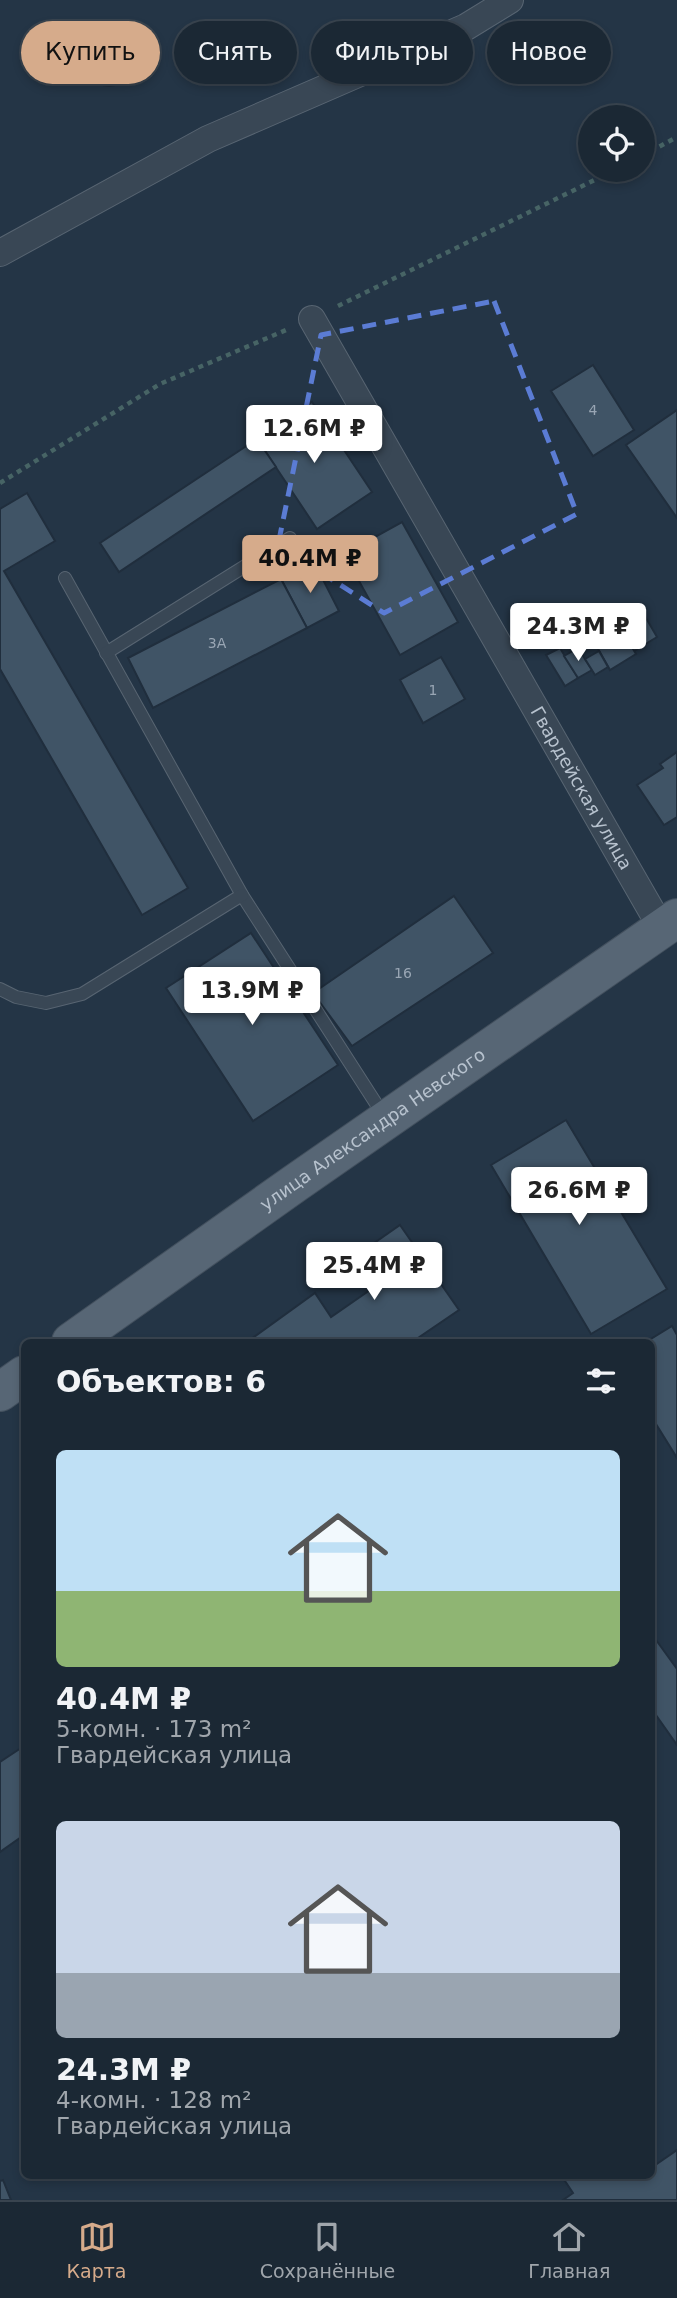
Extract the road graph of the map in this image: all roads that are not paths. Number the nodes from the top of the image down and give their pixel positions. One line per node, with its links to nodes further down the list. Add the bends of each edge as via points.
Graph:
1 (510, 0): 2 (street, via 467,27 208,139)
2 (0, 253)
3 (312, 319): 8 (street, Гвардейская улица)
4 (290, 538): 6 (lane)
5 (65, 578): 6 (lane)
6 (106, 653): 7 (lane)
7 (242, 895): 9 (lane, via 82,994 46,1003); 10 (lane)
8 (669, 923): 10 (main road, улица Александра Невского)
9 (0, 989)
10 (387, 1120): 11 (main road, улица Александра Невского)
11 (75, 1339)
12 (21, 1377): 13 (main road)
13 (0, 1392)

